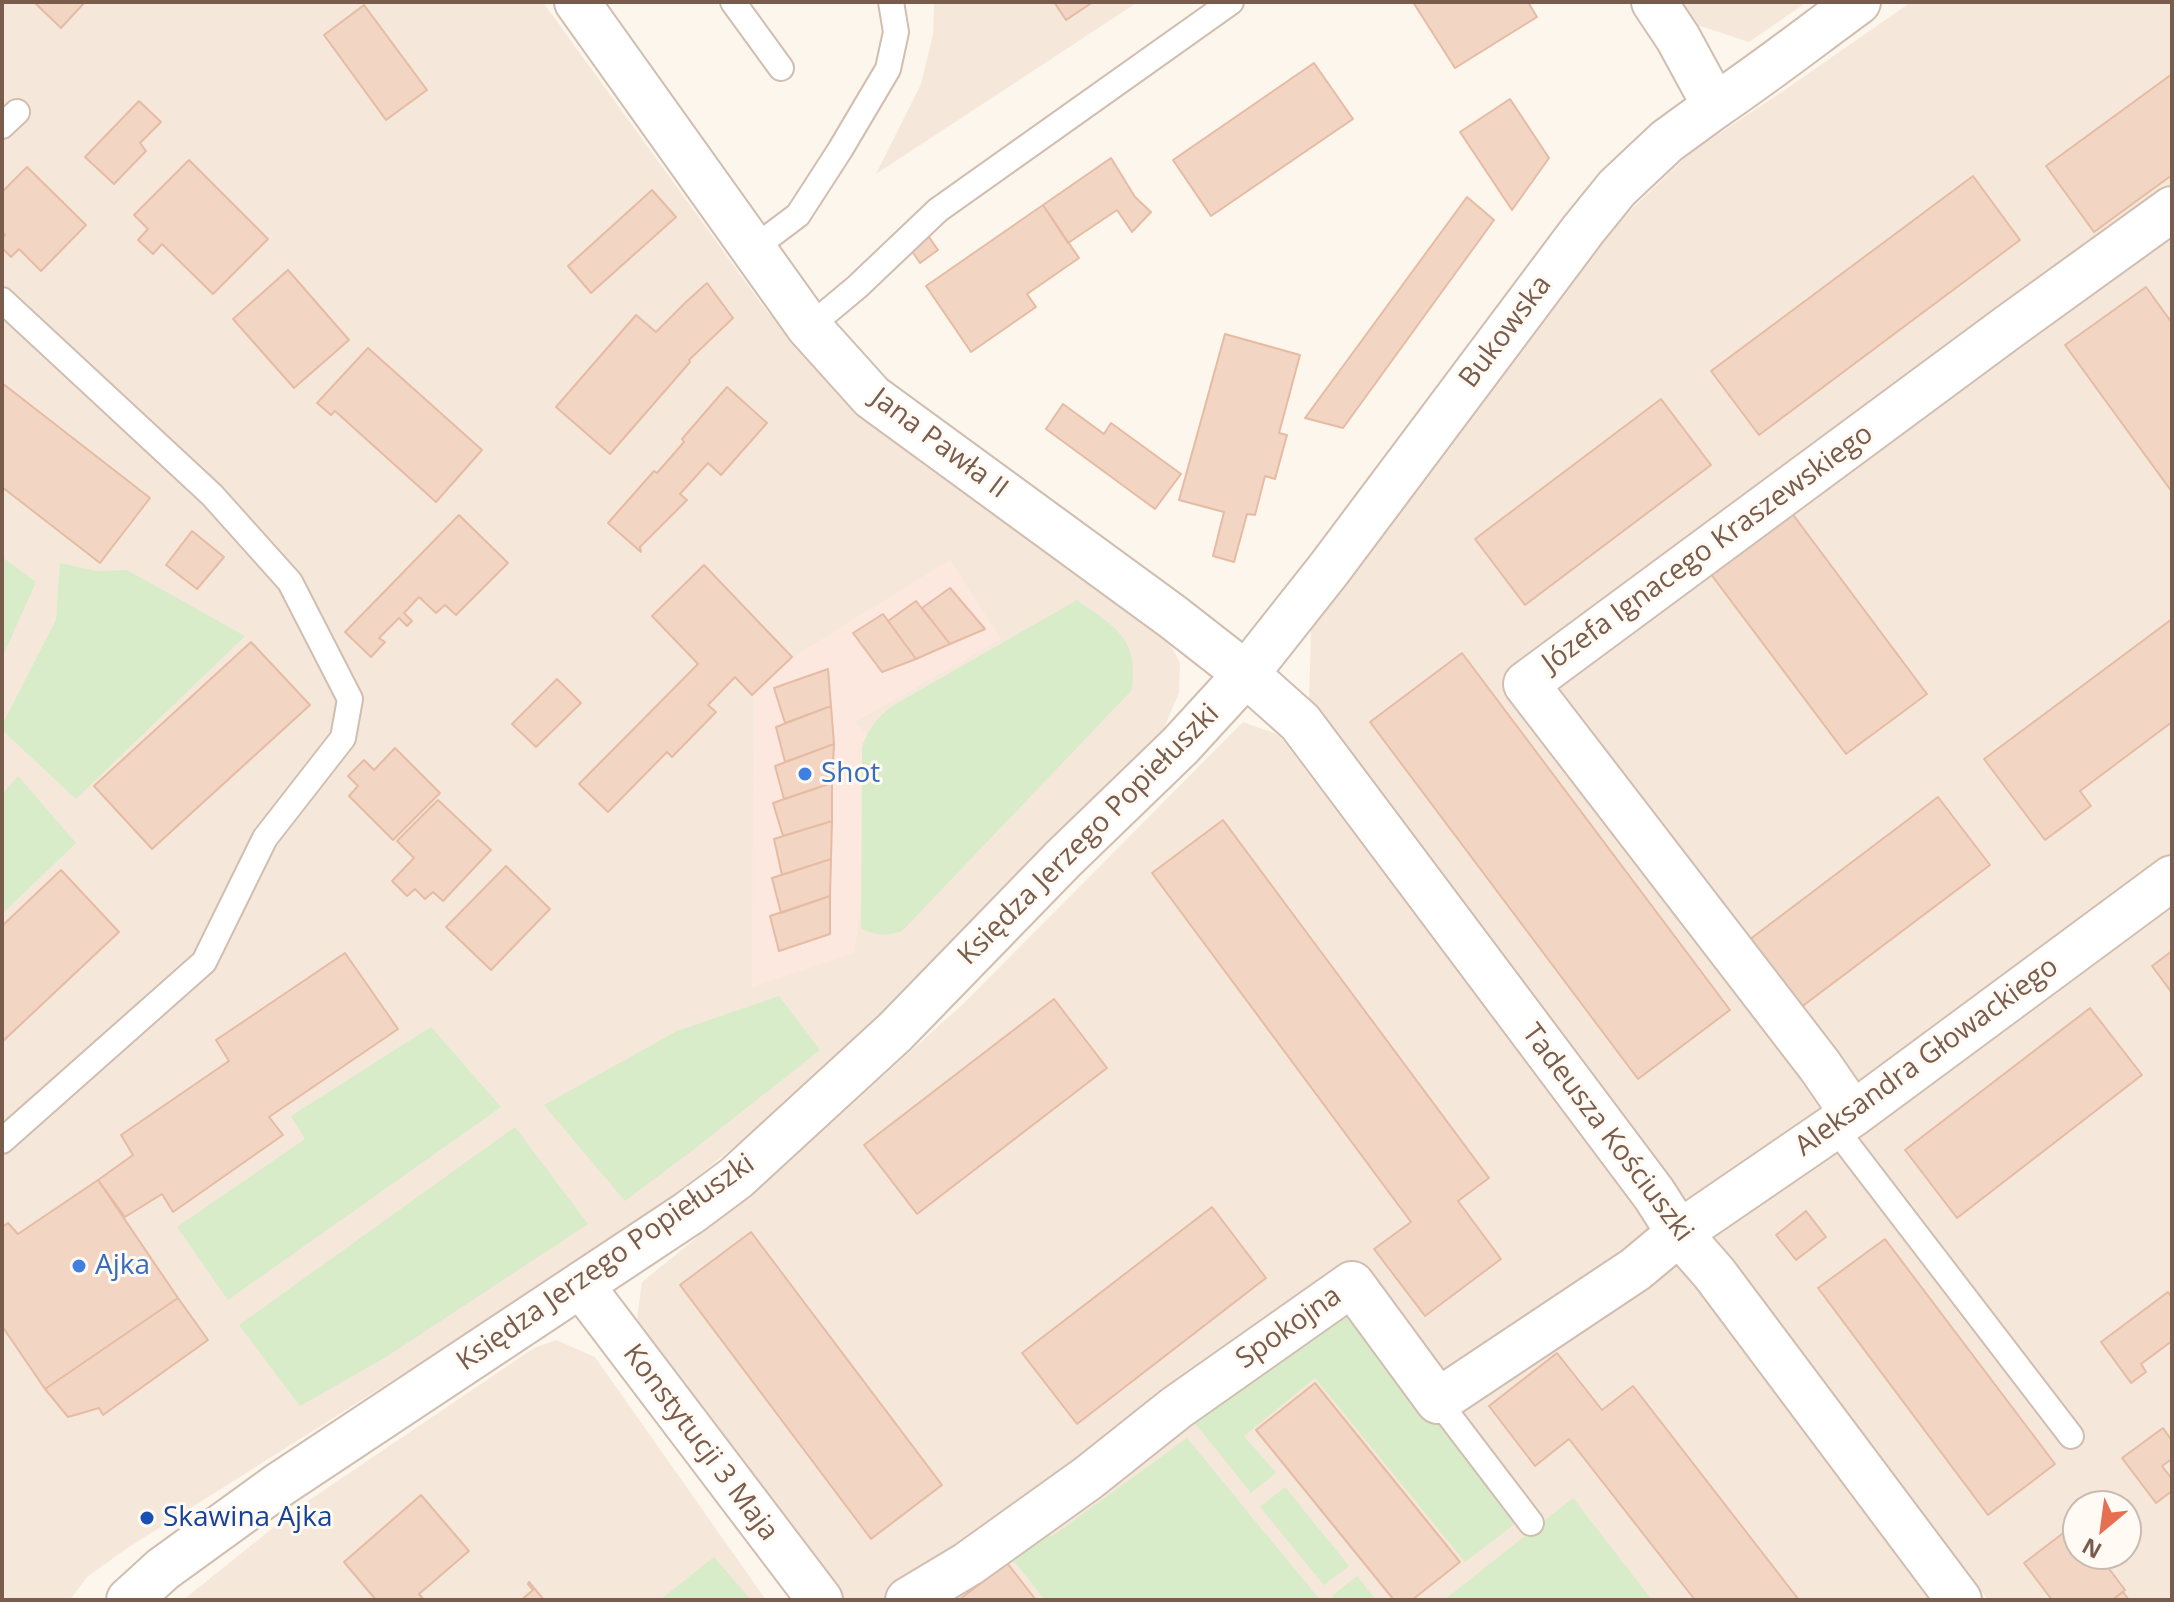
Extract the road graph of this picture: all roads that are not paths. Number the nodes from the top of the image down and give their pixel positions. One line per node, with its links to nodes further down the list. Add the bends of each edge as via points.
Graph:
1 (577, 2): 10 (street, Jana Pawła II)
2 (733, 2): 7 (lane)
3 (891, 2): 10 (lane, via 896,32 888,69 798,215)
4 (1231, 2): 12 (lane, via 938,210)
5 (1654, 2): 8 (street)
6 (1858, 2): 8 (street, Bukowska)
7 (781, 68)
8 (1715, 106): 13 (street, Bukowska, via 1667,141 1591,219)
9 (2172, 209): 15 (street, Józefa Ignacego Kraszewskiego, via 1526,684 1820,1066)
10 (754, 248): 12 (street, Jana Pawła II)
11 (2, 300): 16 (lane, via 212,495 290,582 350,699 343,738 265,838 204,962)
12 (809, 327): 13 (street, Jana Pawła II, via 872,397)
13 (1246, 674): 17 (street, Tadeusza Kościuszki, via 1300,722); 18 (street, Księdza Jerzego Popiełuszki, via 895,1032 771,1146 713,1195)
14 (2172, 878): 15 (street, Aleksandra Głowackiego)
15 (1844, 1120): 17 (street, Aleksandra Głowackiego); 20 (lane)
16 (2, 1141)
17 (1679, 1233): 19 (street, via 1636,1269); 25 (street, Tadeusza Kościuszki)
18 (581, 1285): 22 (street, Księdza Jerzego Popiełuszki, via 279,1485); 23 (street, Konstytucji 3 Maja)
19 (1438, 1401): 21 (lane); 24 (street, Spokojna, via 1352,1284 968,1564)
20 (2071, 1436)
21 (1531, 1523)
22 (129, 1600)
23 (820, 1600)
24 (908, 1600)
25 (1959, 1600)

